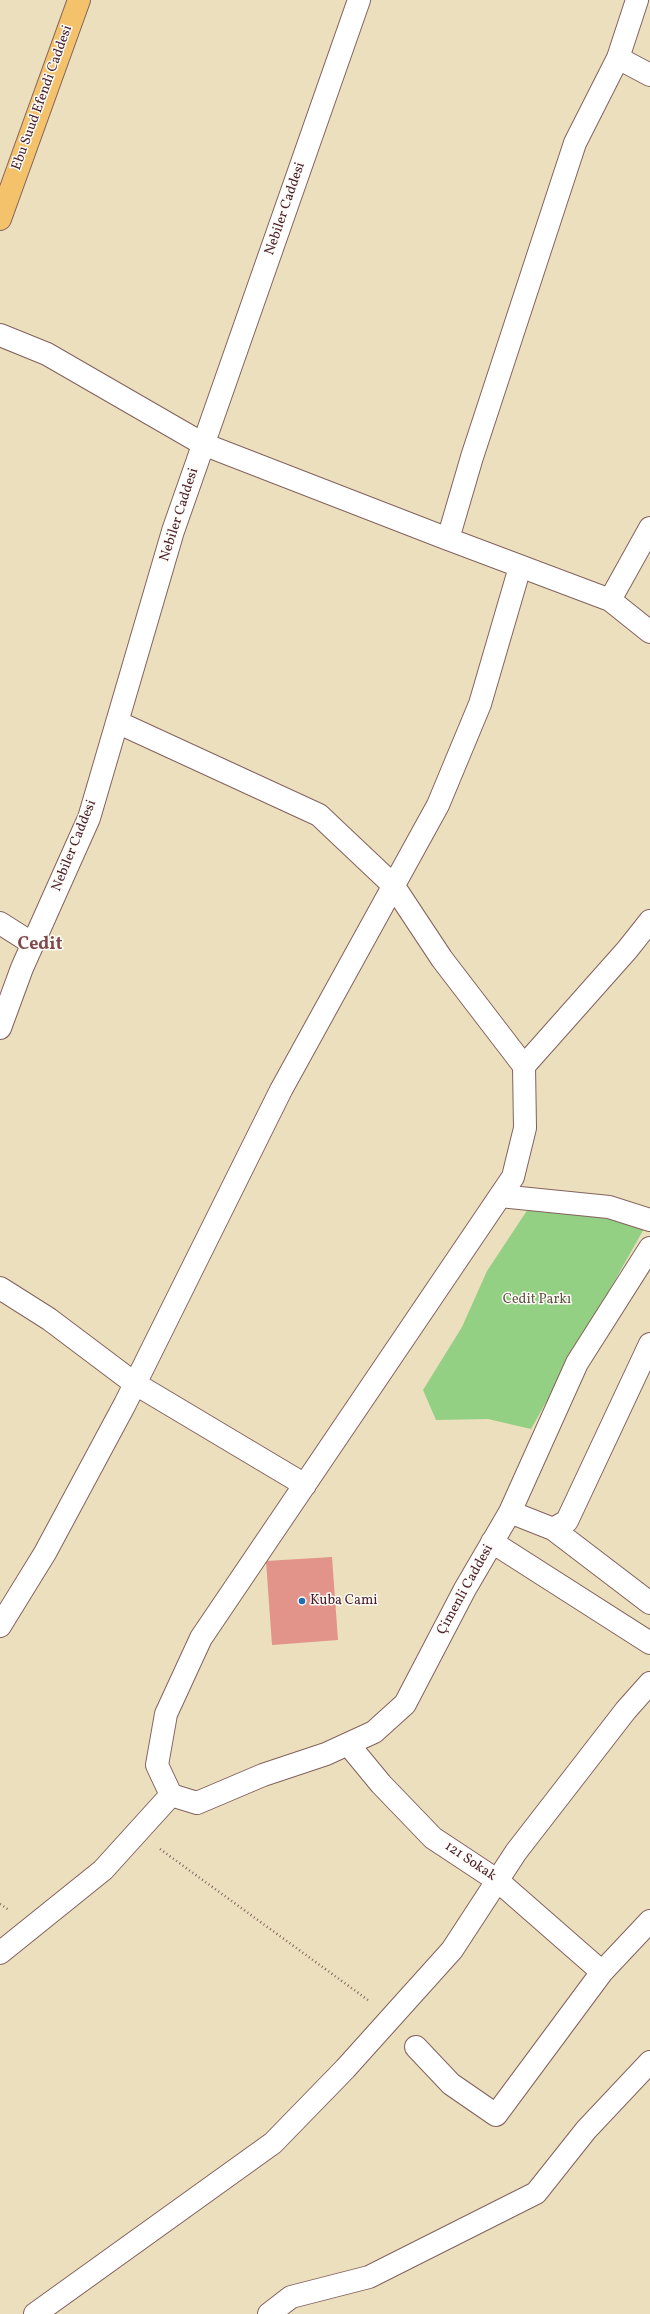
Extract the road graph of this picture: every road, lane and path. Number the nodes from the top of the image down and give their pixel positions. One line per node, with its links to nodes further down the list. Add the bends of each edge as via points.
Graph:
1 (79, 0): 6 (main road, Ebu Suud Efendi Caddesi)
2 (359, 0): 8 (street, Nebiler Caddesi)
3 (637, 0): 4 (street)
4 (618, 58): 5 (street); 10 (street, via 575,143 472,457)
5 (650, 75)
6 (0, 219)
7 (0, 335): 8 (street, via 47,354)
8 (204, 444): 10 (street); 14 (street, Nebiler Caddesi, via 173,531)
9 (650, 528): 12 (street)
10 (448, 539): 11 (street)
11 (520, 567): 12 (street); 15 (street, via 480,704 438,805)
12 (610, 600): 13 (street)
13 (650, 632)
14 (117, 722): 15 (street, via 318,815); 18 (street, Nebiler Caddesi, via 89,818)
15 (393, 885): 20 (street, via 442,959); 26 (street, via 281,1090)
16 (650, 921): 20 (street)
17 (0, 923): 18 (street)
18 (33, 944): 19 (street, Nebiler Caddesi)
19 (0, 1028)
20 (524, 1066): 21 (street, via 525,1128 513,1177)
21 (500, 1196): 22 (street, via 609,1207); 27 (street)
22 (650, 1220)
23 (650, 1248): 28 (street, Çimenli Caddesi, via 577,1363)
24 (0, 1288): 26 (street, via 49,1319)
25 (650, 1344): 29 (street, via 567,1521)
26 (134, 1383): 27 (street); 32 (street, via 45,1553)
27 (305, 1485): 36 (street, via 201,1638 166,1714 157,1765)
28 (510, 1512): 29 (street); 30 (street, Çimenli Caddesi)
29 (553, 1529): 31 (street)
30 (492, 1542): 33 (street); 35 (street, Çimenli Caddesi, via 405,1704 374,1732)
31 (650, 1602)
32 (0, 1626)
33 (650, 1643)
34 (650, 1683): 38 (street, via 621,1716 516,1852)
35 (348, 1744): 36 (street, Çimenli Caddesi, via 197,1803); 38 (street, 121 Sokak, via 381,1784 433,1838)
36 (171, 1795): 37 (street)
37 (137, 1832): 40 (street, via 103,1870); 42 (path)
38 (498, 1881): 41 (street, 121 Sokak); 45 (street, via 452,1950 345,2069 273,2143)
39 (650, 1921): 41 (street)
40 (0, 1953)
41 (602, 1972): 43 (street, via 496,2115 451,2084)
42 (353, 1989)
43 (416, 2047)
44 (650, 2062): 46 (street, via 586,2130 536,2193 369,2277 291,2297)
45 (35, 2314)
46 (269, 2314)

